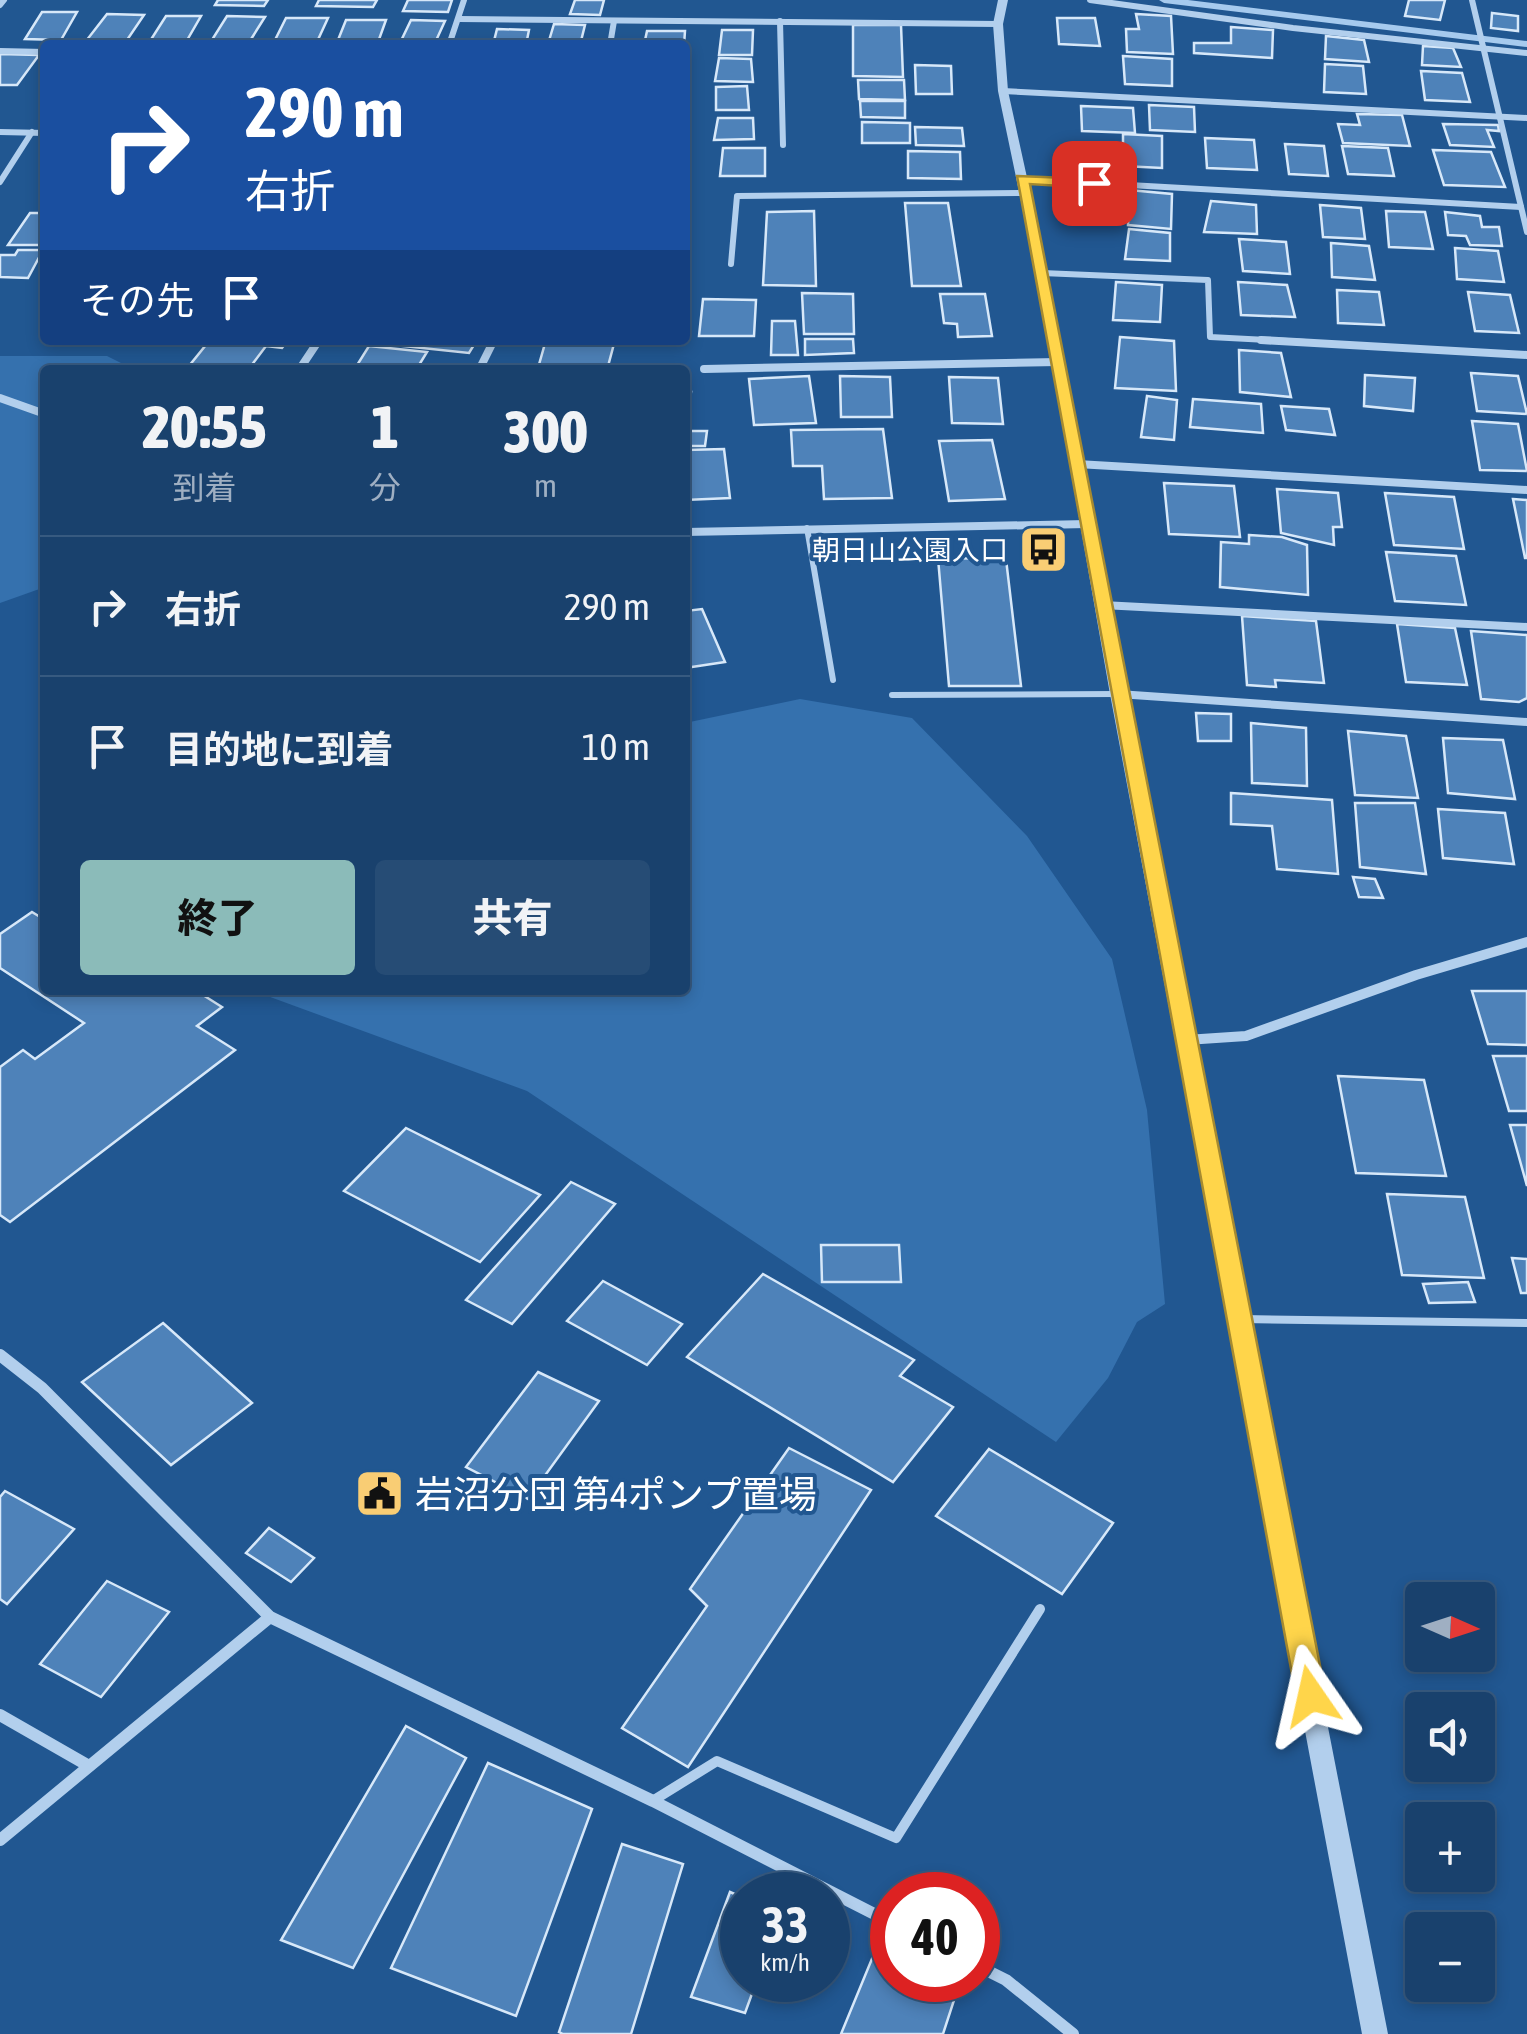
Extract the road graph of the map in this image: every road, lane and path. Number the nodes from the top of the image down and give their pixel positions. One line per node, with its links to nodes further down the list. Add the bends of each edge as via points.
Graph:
1 (464, 0): 5 (street)
2 (1003, 0): 8 (street)
3 (1090, 0): 11 (street)
4 (1472, 0): 11 (street)
5 (459, 19): 7 (street); 9 (street)
6 (780, 21): 7 (street); 8 (street); 21 (street)
7 (614, 22): 10 (street)
8 (998, 24): 15 (street)
9 (450, 40)
10 (611, 40)
11 (1481, 46): 14 (street); 16 (street)
12 (0, 51): 13 (street)
13 (40, 52)
14 (1527, 53)
15 (1003, 91): 16 (street); 23 (street)
16 (1499, 116): 17 (street); 24 (street)
17 (1527, 118)
18 (0, 132): 19 (street)
19 (32, 132): 20 (street); 22 (street)
20 (40, 132)
21 (783, 145)
22 (0, 182)
23 (1023, 186): 24 (street); 26 (street, via 737,196); 27 (street)
24 (1520, 207): 25 (street)
25 (1527, 232)
26 (731, 264)
27 (1042, 273): 28 (street, via 1208,280 1210,338); 29 (street)
28 (1527, 356)
29 (1058, 362): 30 (street); 33 (street)
30 (704, 370)
31 (0, 398): 32 (street)
32 (40, 412)
33 (1077, 464): 34 (street); 35 (street)
34 (1527, 490)
35 (1087, 524): 36 (street); 38 (street)
36 (808, 528): 37 (street); 40 (lane)
37 (690, 532)
38 (1102, 605): 39 (street); 41 (street)
39 (1527, 628)
40 (833, 680)
41 (1118, 694): 42 (lane); 43 (street); 45 (street)
42 (892, 695)
43 (1527, 722)
44 (1527, 942): 45 (street, via 1246,1036)
45 (1186, 1040): 46 (street)
46 (1240, 1320): 47 (lane); 58 (street)
47 (1527, 1323)
48 (0, 1354): 50 (street)
49 (1040, 1608): 53 (lane, via 896,1838 717,1761)
50 (270, 1617): 52 (street); 53 (street)
51 (0, 1714): 52 (street)
52 (89, 1766): 54 (street)
53 (653, 1801): 55 (street)
54 (0, 1840)
55 (870, 1911)
56 (1000, 1977): 57 (street)
57 (1073, 2034)
58 (1375, 2034)

